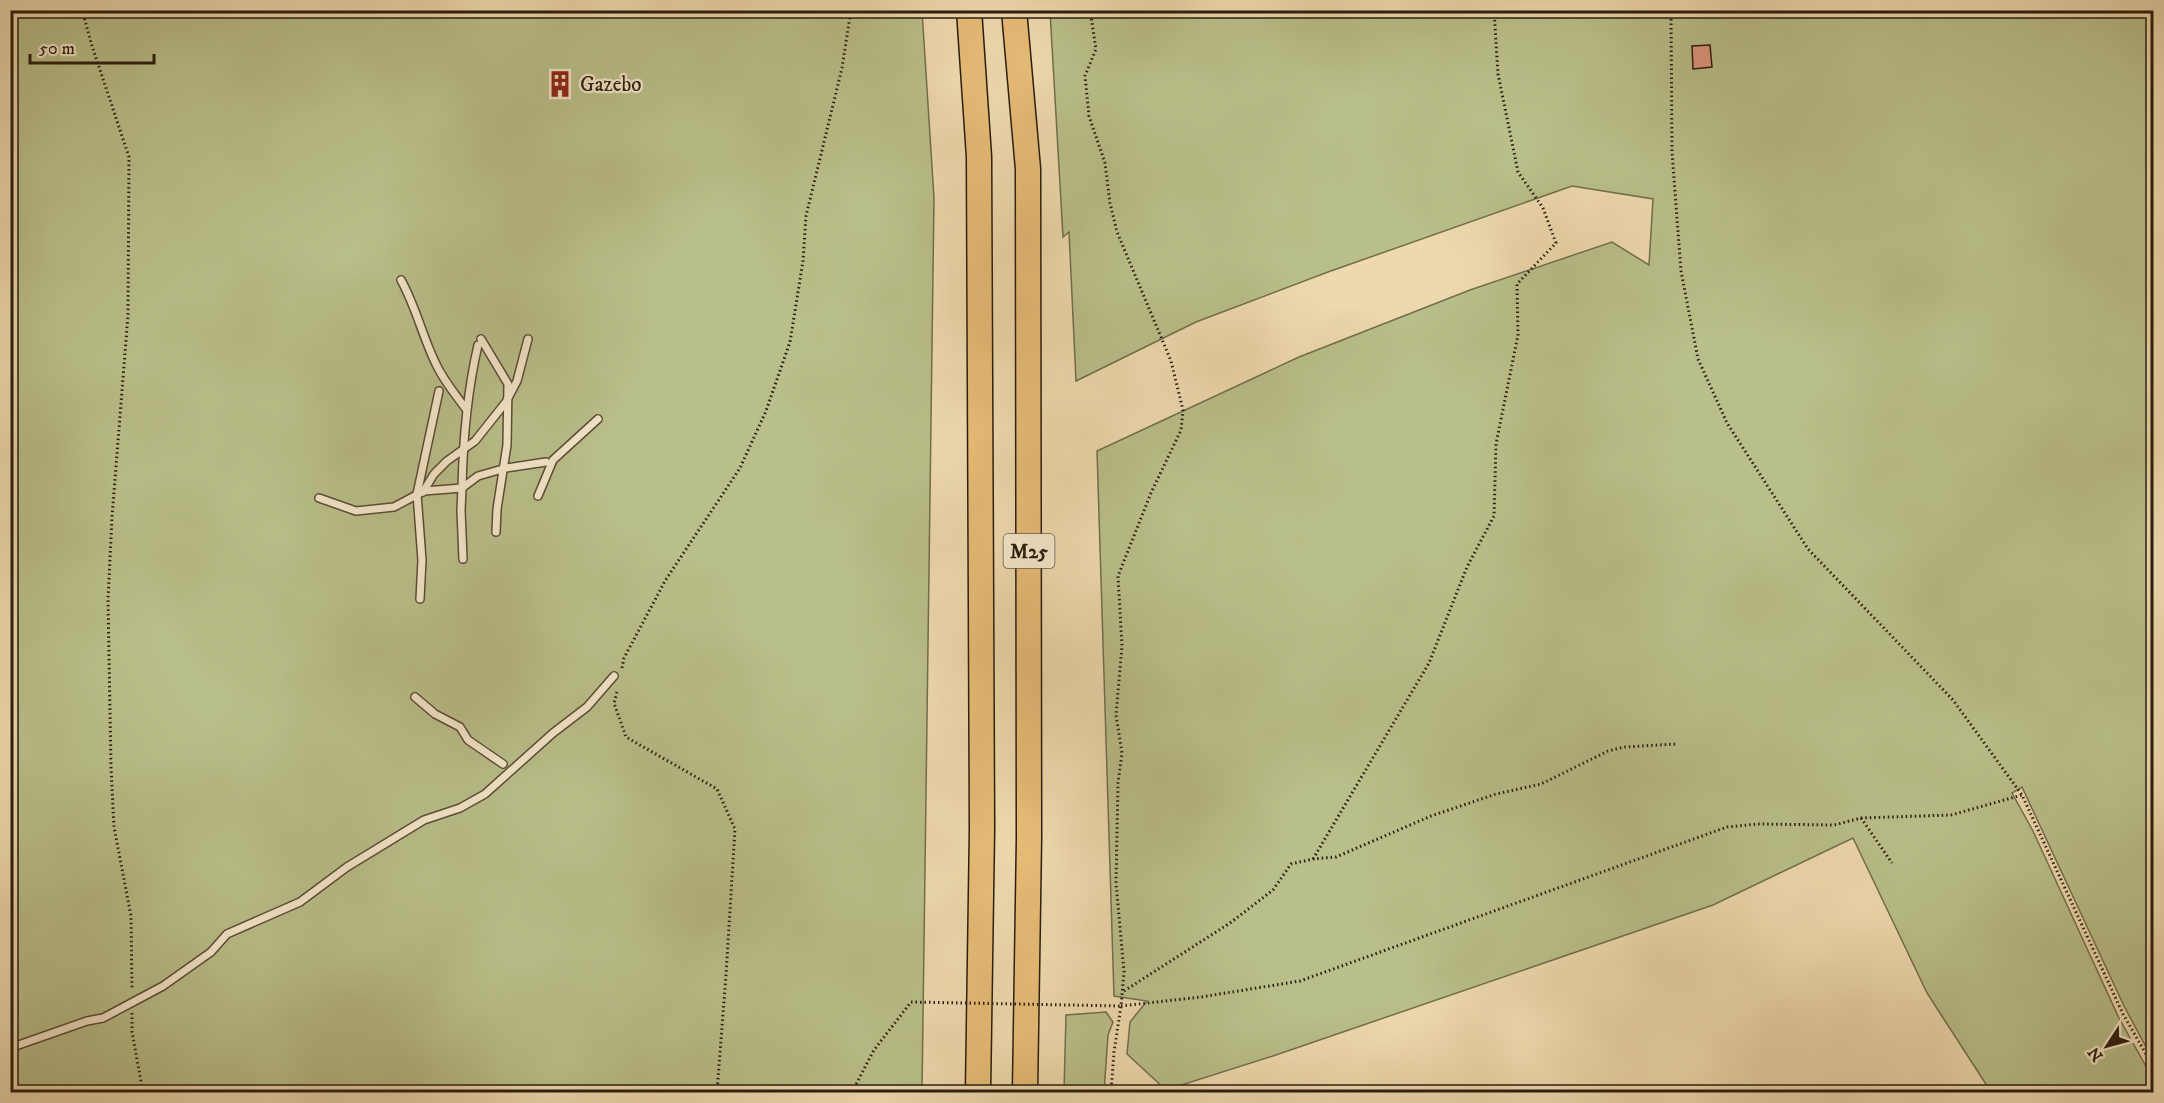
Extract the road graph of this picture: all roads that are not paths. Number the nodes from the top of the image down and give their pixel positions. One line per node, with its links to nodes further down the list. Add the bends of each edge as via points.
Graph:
1 (969, 10): 23 (highway, M25, via 979,157 982,829)
2 (1014, 10): 24 (highway, M25, via 1028,169 1029,838)
3 (401, 280): 7 (lane, via 435,362)
4 (528, 339): 6 (lane, via 517,381)
5 (439, 391): 13 (lane)
6 (506, 402): 7 (lane, via 508,384 480,342); 9 (lane); 11 (lane)
7 (466, 409): 9 (lane)
8 (598, 419): 14 (lane, via 553,460)
9 (463, 450): 12 (lane); 13 (lane, via 434,474)
10 (546, 462): 11 (lane)
11 (504, 469): 12 (lane, via 478,476); 16 (lane)
12 (462, 488): 13 (lane); 17 (lane)
13 (420, 496): 15 (lane, via 393,507 356,510); 18 (lane)
14 (538, 496)
15 (319, 498)
16 (496, 532)
17 (464, 560)
18 (420, 599)
19 (614, 676): 22 (lane, via 587,707 485,794 424,820 347,867 300,902 227,934 211,952 163,986 103,1018)
20 (415, 697): 21 (lane, via 435,714 460,727 468,740)
21 (503, 764)
22 (10, 1048)
23 (978, 1092)
24 (1024, 1092)

